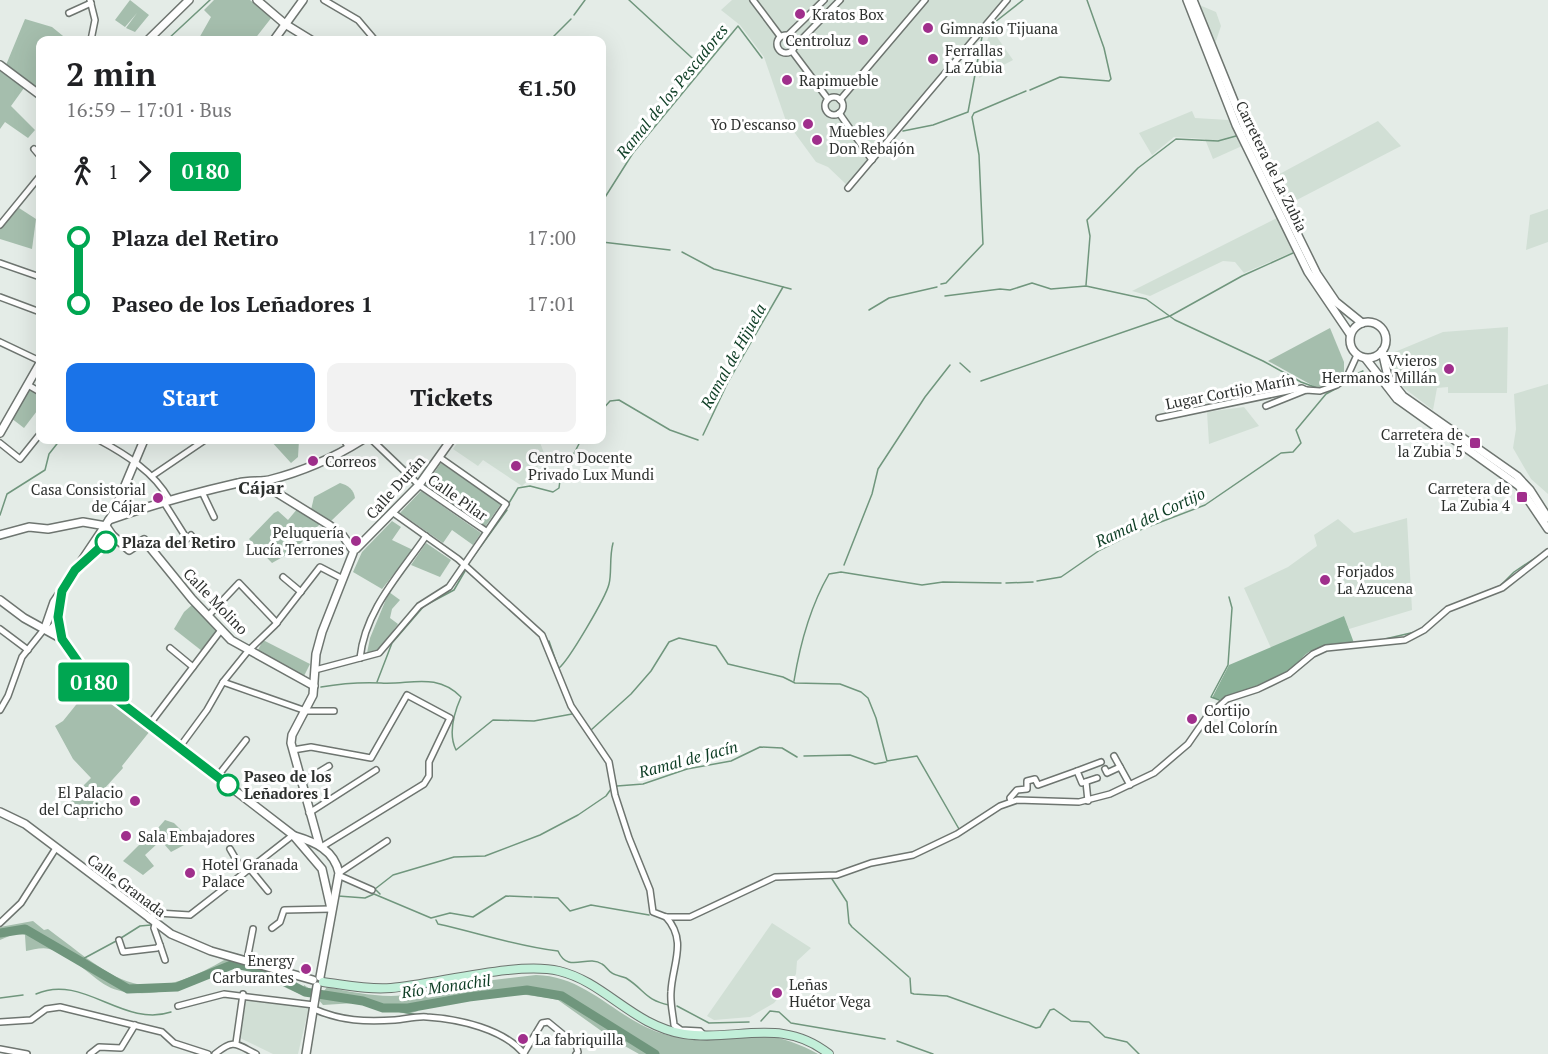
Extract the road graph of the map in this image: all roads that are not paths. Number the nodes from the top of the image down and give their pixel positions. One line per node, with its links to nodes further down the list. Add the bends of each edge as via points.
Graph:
1 (257, 0): 14 (street)
2 (303, 0): 14 (street)
3 (324, 0): 20 (street, via 358,20)
4 (753, 0): 21 (street)
5 (824, 0): 15 (street)
6 (840, 0): 22 (street)
7 (925, 0): 26 (street)
8 (1007, 0): 30 (street)
9 (1187, 0): 39 (street, Carretera de La Zubia, via 1236,125 1308,272)
10 (1193, 0): 38 (street, Carretera de La Zubia, via 1244,126 1317,274 1336,302)
11 (90, 1): 13 (street); 16 (street, via 95,20)
12 (186, 1): 17 (street)
13 (69, 13)
14 (285, 24): 18 (street); 19 (street)
15 (788, 35): 21 (street); 22 (street, via 795,40)
16 (92, 36)
17 (152, 36)
18 (277, 36)
19 (304, 36)
20 (372, 36)
21 (780, 36): 22 (street, via 779,50 783,53)
22 (794, 49): 25 (street)
23 (0, 65): 24 (street)
24 (36, 92)
25 (828, 99): 26 (street); 27 (street, via 827,111 832,115)
26 (840, 100): 27 (street)
27 (839, 113): 30 (street)
28 (34, 149): 29 (street)
29 (36, 151)
30 (872, 160): 32 (street)
31 (36, 181): 33 (street)
32 (848, 188)
33 (0, 225)
34 (0, 263): 35 (street)
35 (36, 276)
36 (0, 297): 37 (street)
37 (36, 310)
38 (1362, 323): 39 (street); 41 (street, via 1374,323 1383,329 1386,340)
39 (1350, 334): 42 (street)
40 (0, 342): 44 (street)
41 (1382, 351): 43 (street); 71 (street, via 1388,376 1403,396 1517,476)
42 (1357, 355): 43 (street); 48 (street, Lugar Cortijo Marín, via 1347,377 1337,385 1320,392)
43 (1366, 359): 73 (street, via 1397,399 1519,486)
44 (36, 360)
45 (36, 370): 46 (street)
46 (28, 385): 47 (street); 51 (street)
47 (36, 390)
48 (1306, 390): 49 (street, Lugar Cortijo Marín); 50 (street, Lugar Cortijo Marín)
49 (1266, 406)
50 (1159, 418)
51 (0, 433)
52 (36, 439): 53 (street, via 20,459)
53 (0, 444)
54 (106, 444): 63 (street)
55 (142, 444): 63 (street)
56 (199, 444): 64 (street)
57 (347, 444): 61 (street)
58 (355, 444): 61 (street)
59 (377, 444): 66 (street, Calle Pilar)
60 (445, 444): 62 (street, Calle Durán)
61 (349, 447): 65 (street)
62 (439, 457): 66 (street, Calle Durán); 74 (street, via 506,504)
63 (133, 460): 64 (street); 72 (street)
64 (152, 476): 68 (street)
65 (264, 481): 67 (street, via 236,483); 79 (street, via 336,531)
66 (419, 485): 69 (street, Calle Durán); 74 (street, Calle Pilar)
67 (202, 494): 68 (street); 70 (street)
68 (166, 500): 72 (street); 77 (street, via 187,539)
69 (392, 512): 78 (street); 79 (street, Calle Durán)
70 (214, 517)
71 (1548, 518)
72 (107, 523): 75 (street, via 29,527); 76 (street); 82 (street)
73 (1548, 529)
74 (486, 531): 81 (street)
75 (0, 535)
76 (112, 535): 82 (street); 88 (street, Calle Molino, via 129,550 144,540)
77 (191, 535)
78 (426, 536): 81 (street); 98 (street, via 379,602)
79 (354, 550): 84 (street)
80 (1548, 552): 121 (street, via 1502,588 1448,609 1415,636 1320,650 1287,675 1227,699 1206,718 1188,744 1148,778)
81 (464, 564): 98 (street, via 449,587 419,606 379,653); 138 (street, via 532,625 549,649 571,706 612,769 615,795 650,890 654,915)
82 (75, 570): 85 (street)
83 (283, 577): 86 (street)
84 (343, 579): 86 (street, via 320,567); 100 (street, via 322,632)
85 (62, 591): 89 (street); 91 (street)
86 (301, 592): 90 (street)
87 (0, 600): 91 (street)
88 (208, 615): 90 (street, via 238,583); 93 (street, Calle Molino)
89 (58, 617): 91 (street, via 55,627); 94 (street)
90 (276, 623): 97 (street)
91 (45, 628): 94 (street); 96 (street)
92 (0, 629): 96 (street)
93 (221, 630): 97 (street, Calle Molino); 99 (street)
94 (62, 639): 106 (street, via 90,679)
95 (170, 648): 99 (street)
96 (28, 650): 103 (street)
97 (248, 651): 101 (street); 102 (street, Calle Molino)
98 (360, 658): 100 (street)
99 (193, 667): 106 (street)
100 (315, 670): 102 (street)
101 (223, 682): 104 (street); 108 (street)
102 (314, 686): 104 (street)
103 (0, 710)
104 (306, 711): 105 (street); 109 (street, via 292,735)
105 (334, 711)
106 (150, 725): 108 (street)
107 (246, 740): 117 (street)
108 (179, 748): 117 (street)
109 (292, 750): 120 (street); 128 (street, via 311,747 371,758 407,695 450,718 429,762 429,776 424,784)
110 (1114, 756): 113 (street)
111 (1101, 762): 116 (street)
112 (329, 766): 120 (street)
113 (1120, 767): 114 (street, via 1107,773); 121 (street)
114 (1105, 769)
115 (376, 770): 125 (street)
116 (1077, 771): 119 (street, via 1081,782); 122 (street, via 1038,785 1035,779 1028,781 1027,789 1014,793)
117 (217, 777): 126 (street)
118 (1097, 778): 119 (street)
119 (1086, 782): 123 (street)
120 (302, 783): 125 (street)
121 (1130, 785): 123 (street)
122 (1011, 801): 123 (street); 138 (street, via 913,855 837,874 775,877 696,915)
123 (1088, 801)
124 (0, 812): 129 (street, Calle Granada, via 25,824)
125 (308, 813): 128 (street)
126 (293, 835): 128 (street); 131 (street); 132 (street)
127 (387, 841): 134 (street)
128 (319, 845): 131 (street); 134 (street, via 333,859)
129 (56, 848): 139 (street, Calle Granada); 140 (street, via 21,903)
130 (230, 849): 132 (street)
131 (312, 854): 133 (street)
132 (247, 871): 136 (street); 139 (street, via 190,915 157,913)
133 (324, 874): 134 (street, via 329,878); 137 (street)
134 (339, 875): 135 (street); 137 (street)
135 (372, 890)
136 (268, 891)
137 (331, 909): 143 (street, via 284,910 280,922); 148 (street)
138 (666, 917): 154 (street, via 675,929 679,953 670,990 675,1028)
139 (148, 919): 141 (street, Calle Granada)
140 (0, 923)
141 (155, 924): 145 (street); 147 (street, Calle Granada, via 188,943)
142 (253, 928): 147 (street)
143 (272, 928)
144 (119, 940): 145 (street, via 123,952)
145 (160, 945): 146 (street)
146 (165, 960)
147 (247, 960): 148 (street, Calle Granada)
148 (318, 983): 150 (street); 154 (main road, via 385,988 501,972 558,971 579,978 654,1026)
149 (243, 994): 150 (street); 151 (street, via 225,994); 155 (street)
150 (314, 1005): 157 (street, via 346,1020 426,1016 465,1023 510,1040); 163 (street)
151 (178, 1006)
152 (0, 1022): 153 (street, via 31,1020 46,1009 60,1007)
153 (135, 1025): 159 (street, via 121,1048 99,1047); 160 (street, via 162,1032 174,1043)
154 (704, 1035): 165 (main road, via 778,1032 796,1036)
155 (236, 1043): 161 (street, via 229,1043); 162 (street)
156 (0, 1049): 158 (street)
157 (524, 1053): 164 (street, via 542,1023 548,1022 576,1045)
158 (27, 1054)
159 (90, 1054)
160 (208, 1054)
161 (214, 1054)
162 (256, 1054)
163 (305, 1054)
164 (576, 1054)
165 (829, 1054)

